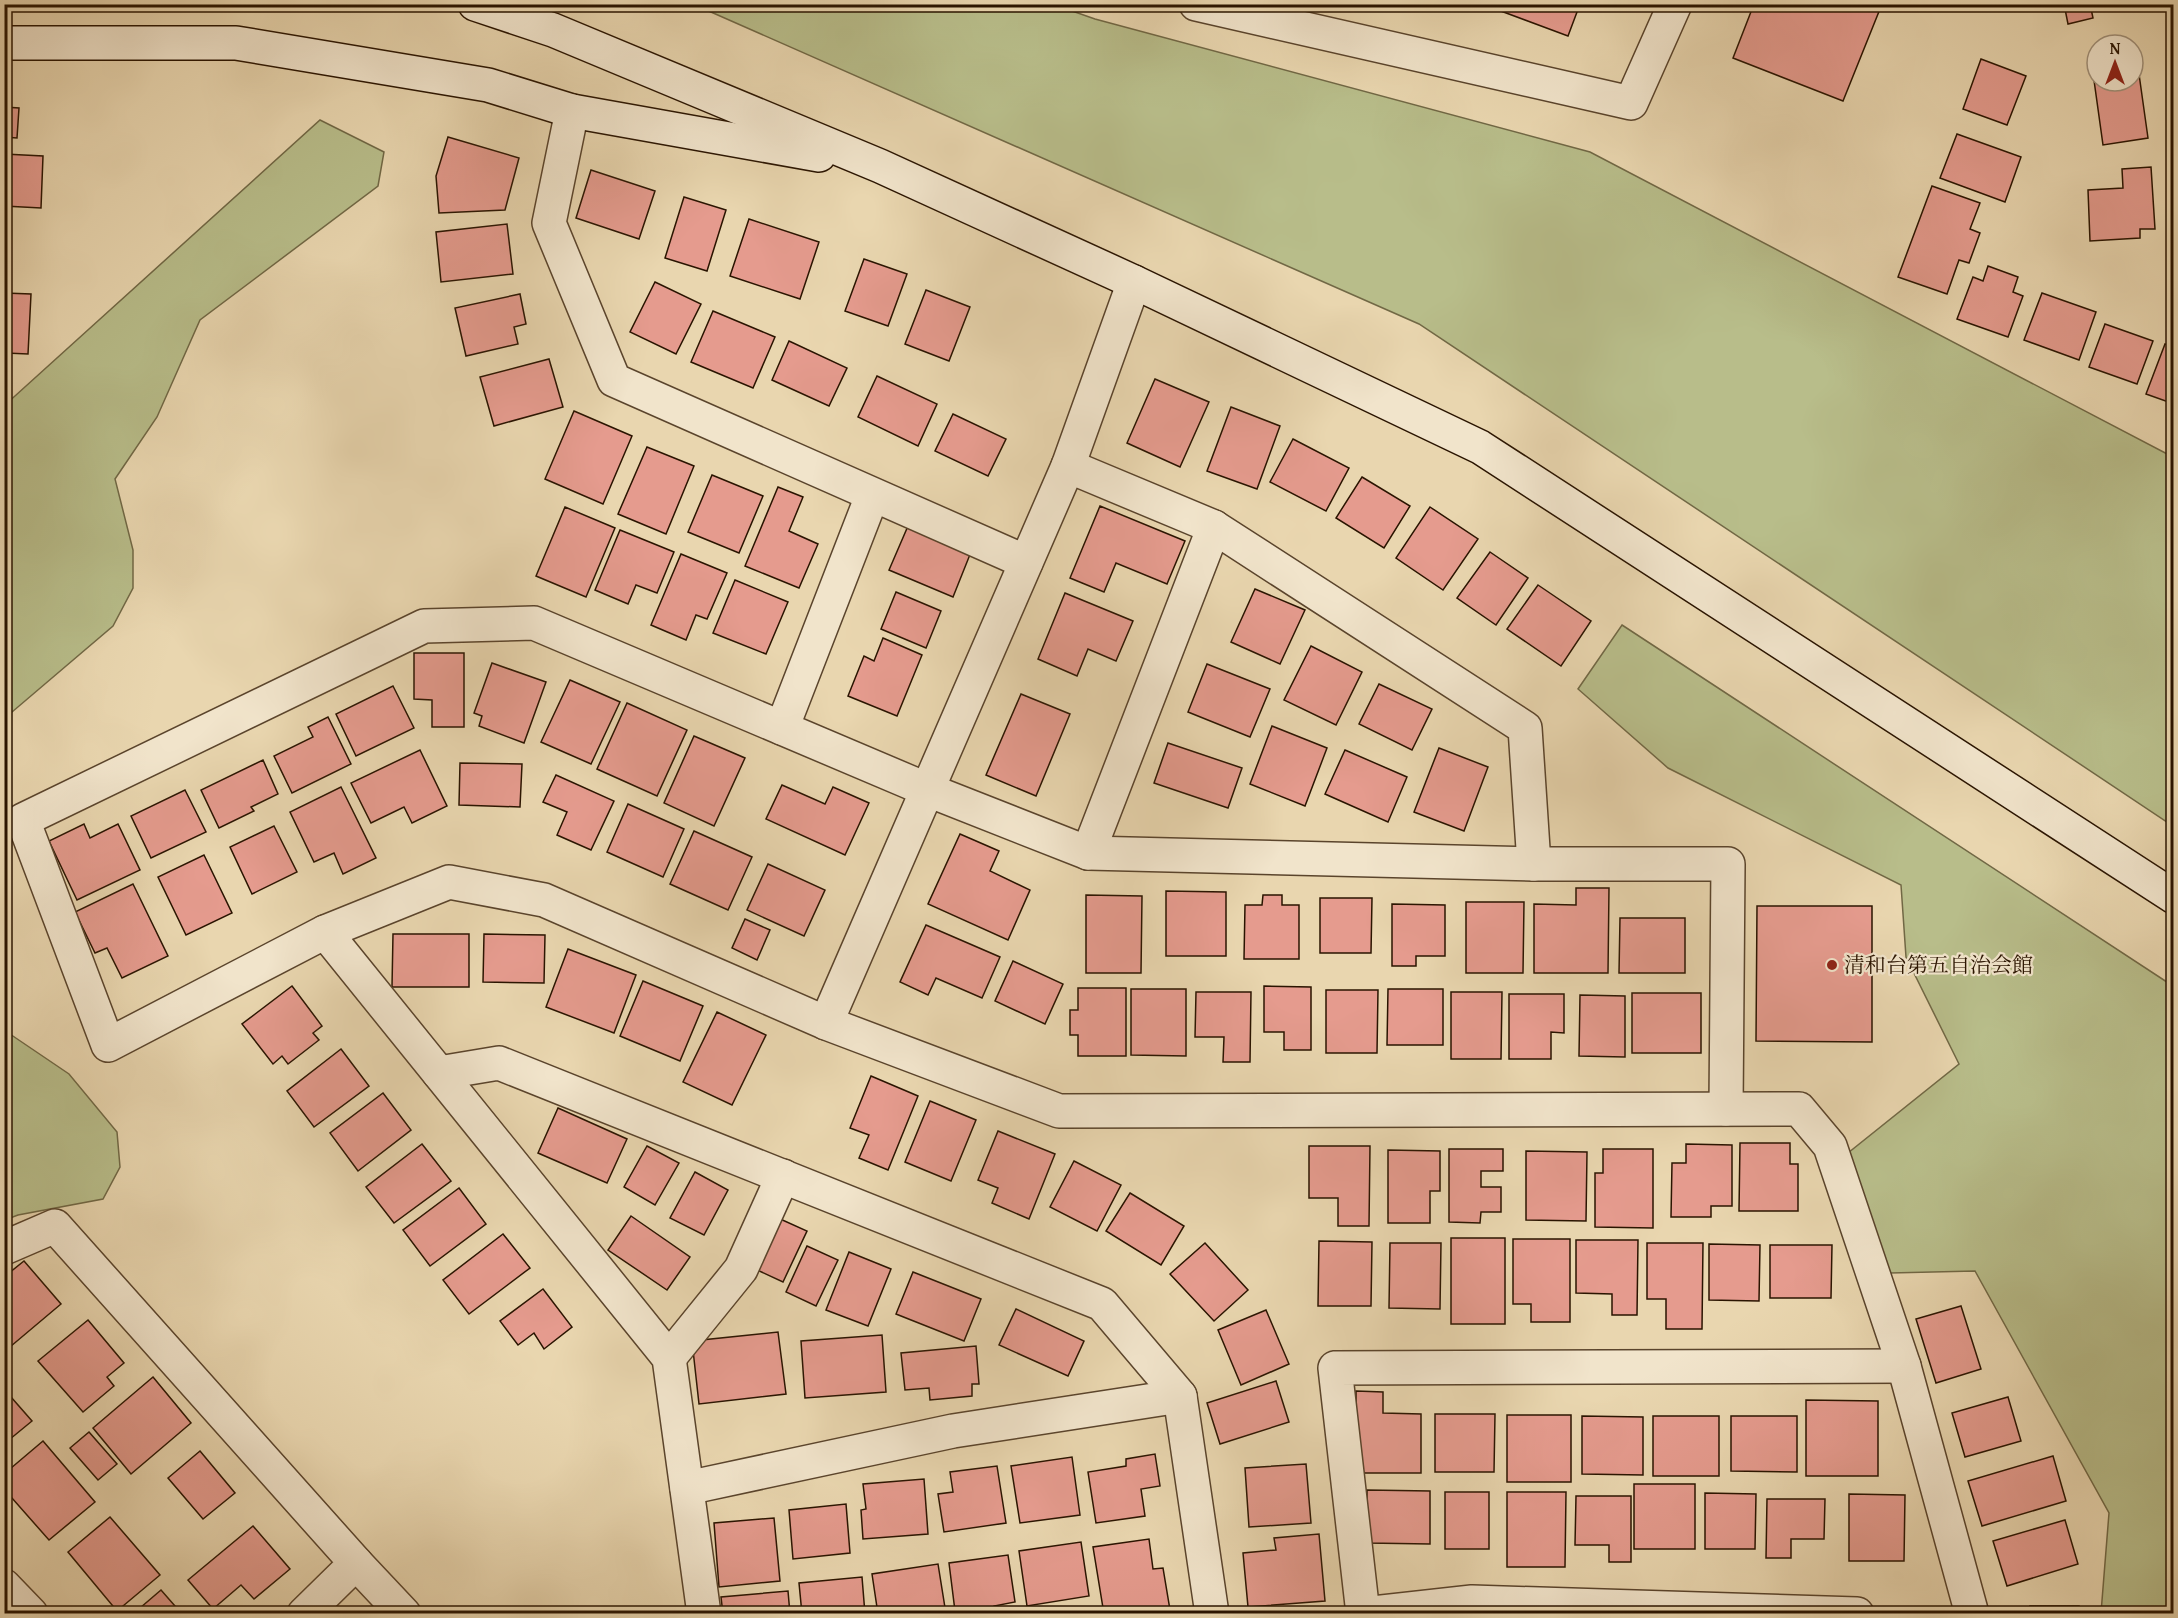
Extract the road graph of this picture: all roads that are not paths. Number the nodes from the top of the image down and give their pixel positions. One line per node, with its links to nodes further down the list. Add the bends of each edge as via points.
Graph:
1 (475, 4): 5 (street)
2 (526, 4): 5 (street)
3 (1196, 4): 4 (street, via 1631,103)
4 (1675, 4)
5 (553, 30): 8 (street)
6 (4, 43): 7 (street, via 236,43 488,85)
7 (572, 111): 8 (street); 11 (street, via 549,223 615,380)
8 (880, 166): 9 (street)
9 (1134, 282): 10 (street); 18 (street, via 1480,447)
10 (1068, 466): 12 (street); 13 (street)
11 (872, 496): 13 (street); 14 (street)
12 (1214, 527): 16 (street); 17 (street, via 1525,728)
13 (1026, 562): 15 (street)
14 (782, 728): 15 (street); 19 (street, via 534,623 424,626 23,820 108,1045)
15 (928, 790): 16 (street); 20 (street)
16 (1088, 853): 17 (street)
17 (1534, 864): 22 (street, via 1728,864)
18 (2174, 897)
19 (325, 932): 20 (street, via 449,882 544,900); 21 (street)
20 (826, 1023): 22 (street, via 1059,1111)
21 (439, 1073): 23 (street, via 499,1063); 25 (street)
22 (1726, 1109): 26 (street, via 1799,1109 1830,1146)
23 (783, 1176): 25 (street, via 741,1269); 27 (street, via 1102,1304)
24 (4, 1248): 29 (street, via 55,1226)
25 (669, 1358): 28 (street)
26 (1904, 1366): 36 (street, via 1335,1368); 38 (street)
27 (1180, 1396): 28 (street, via 953,1431); 35 (street)
28 (687, 1488): 34 (street)
29 (356, 1563): 32 (street); 33 (street)
30 (4, 1586): 31 (street)
31 (31, 1614)
32 (304, 1614)
33 (404, 1614)
34 (704, 1614)
35 (1212, 1614)
36 (1363, 1614): 37 (street, via 1472,1602)
37 (1857, 1614)
38 (1972, 1614)

